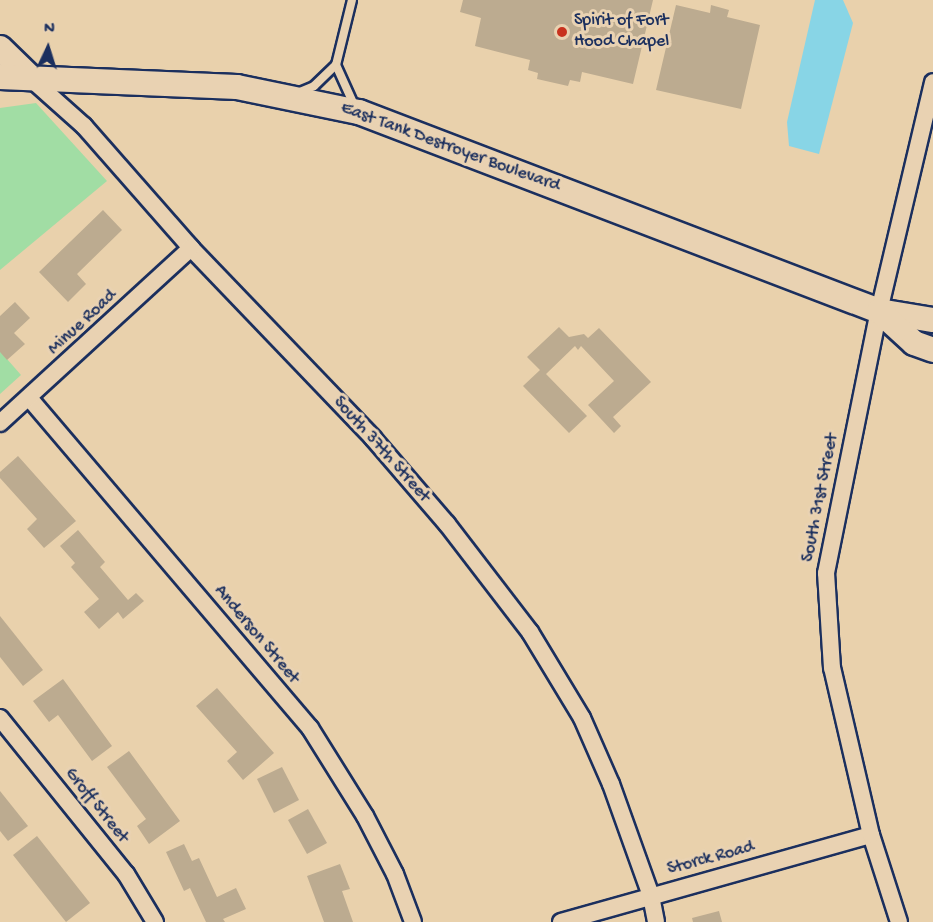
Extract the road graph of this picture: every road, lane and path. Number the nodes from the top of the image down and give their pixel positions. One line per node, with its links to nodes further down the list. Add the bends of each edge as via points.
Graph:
1 (352, 0): 3 (lane)
2 (0, 48): 4 (street, South 37th Street)
3 (336, 65): 7 (lane, via 315,86); 8 (lane, via 339,80)
4 (28, 75): 5 (street, East Tank Destroyer Boulevard); 7 (street, East Tank Destroyer Boulevard, via 216,85); 9 (street, South 37th Street, via 84,126)
5 (0, 77)
6 (933, 82): 10 (street, South 31st Street)
7 (287, 96): 8 (street, East Tank Destroyer Boulevard)
8 (359, 112): 10 (street, East Tank Destroyer Boulevard)
9 (191, 248): 13 (street, Minue Road); 17 (street, South 37th Street, via 373,438 447,524 530,632 582,718)
10 (879, 311): 11 (street, East Tank Destroyer Boulevard); 12 (street, East Tank Destroyer Boulevard, via 914,343); 16 (street, South 31st Street, via 826,573 832,668)
11 (933, 320)
12 (933, 350)
13 (30, 399): 14 (street, Minue Road); 19 (street, Anderson Street, via 310,728 395,874)
14 (0, 423)
15 (0, 718): 18 (street, Groff Street, via 126,873)
16 (871, 835): 17 (street, Storck Road); 22 (street, South 31st Street)
17 (651, 896): 20 (street, Storck Road); 21 (street, South 37th Street)
18 (155, 922)
19 (413, 922)
20 (561, 922)
21 (656, 922)
22 (899, 922)

